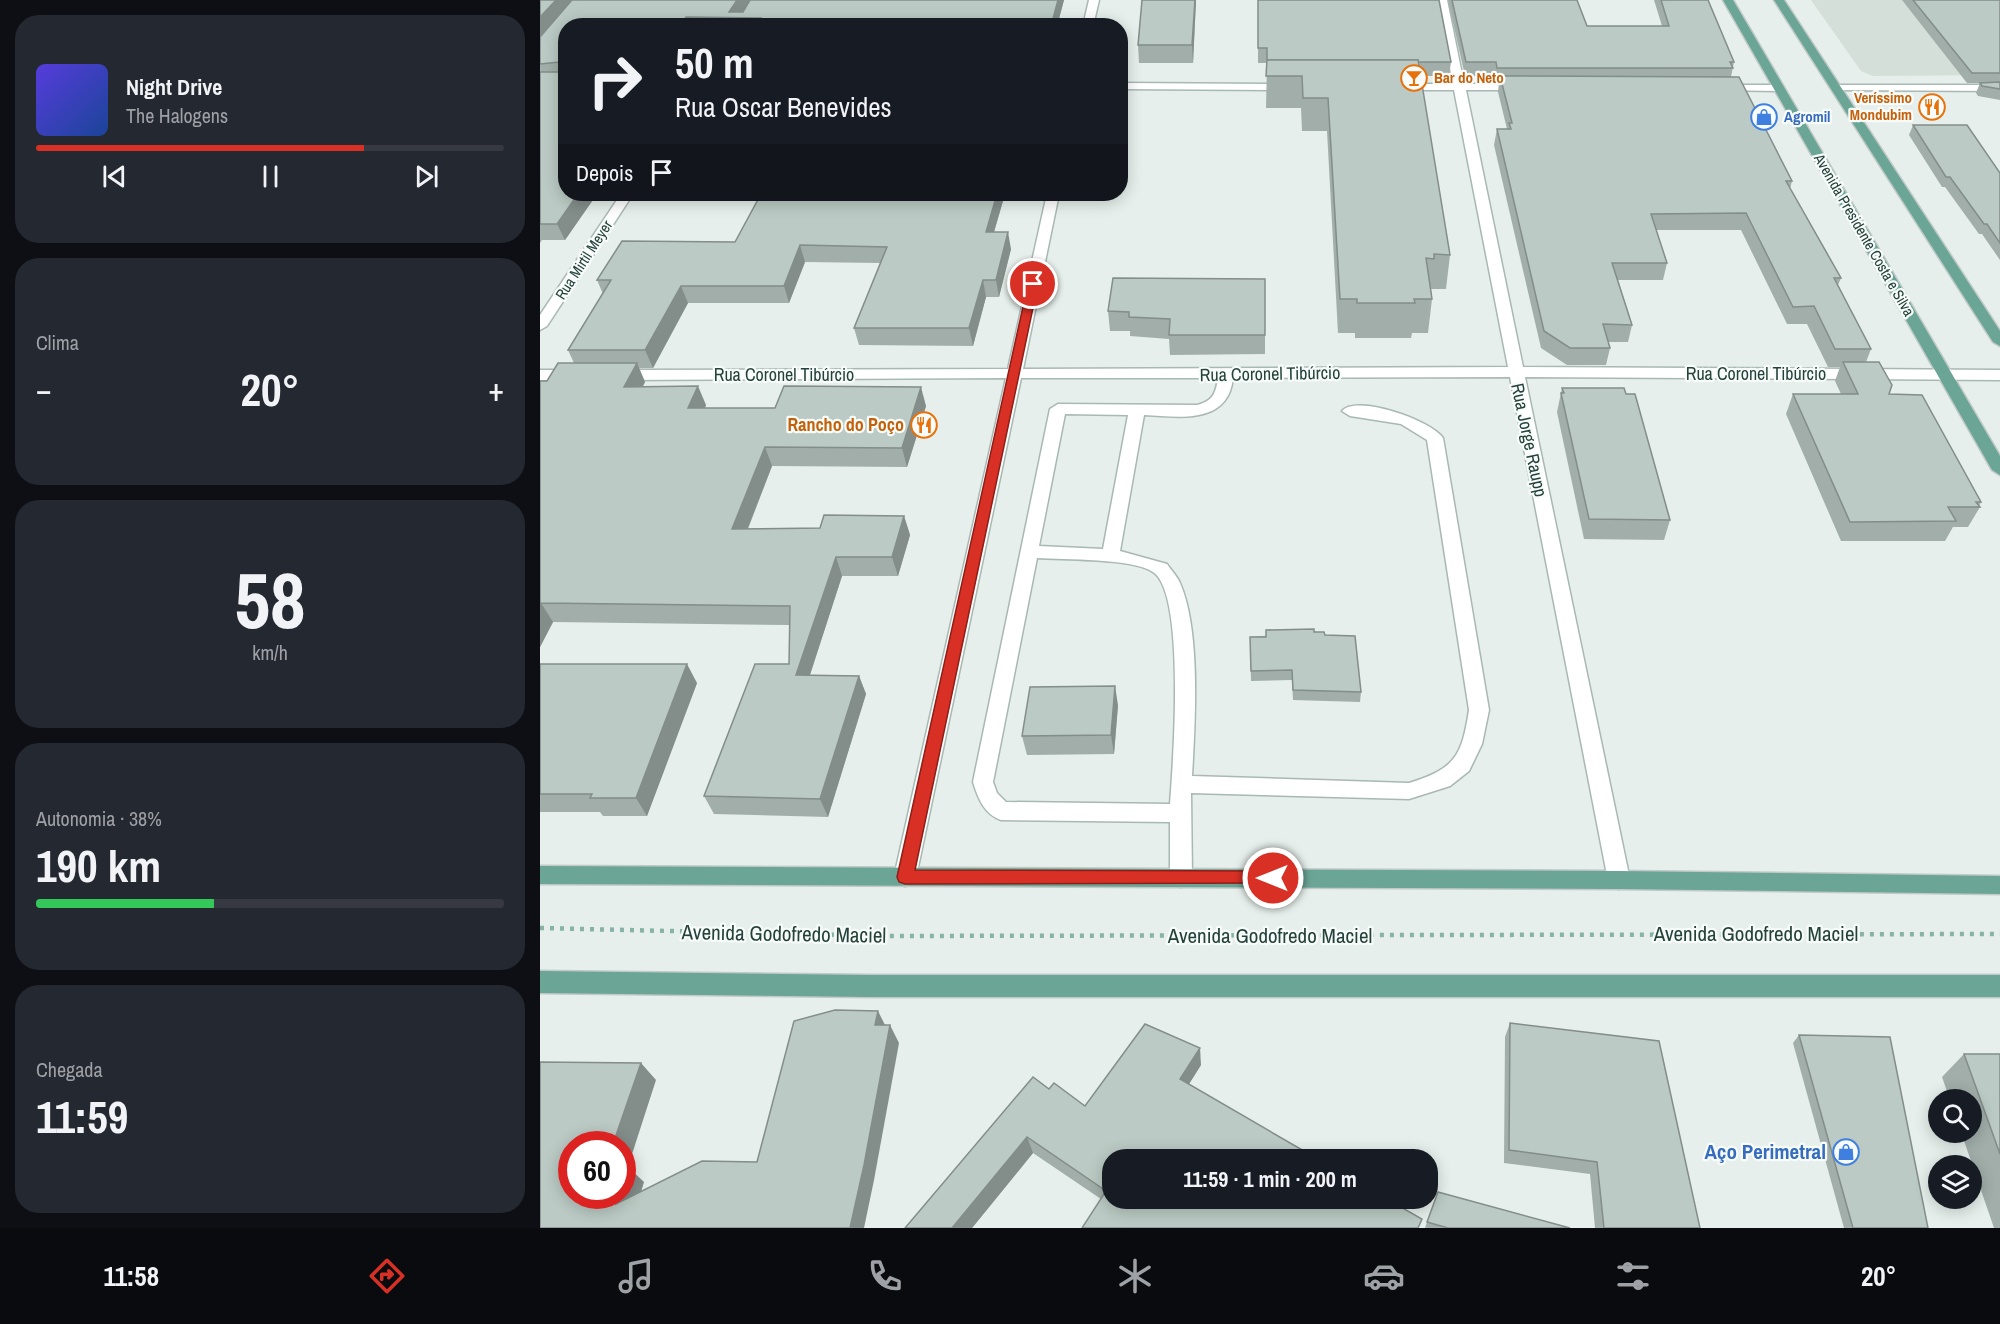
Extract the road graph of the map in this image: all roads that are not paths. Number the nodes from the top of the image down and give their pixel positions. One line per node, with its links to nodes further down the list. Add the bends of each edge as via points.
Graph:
1 (1094, 0): 5 (street)
2 (1442, 0): 9 (street, Rua Jorge Raupp)
3 (1728, 0): 12 (main road, Avenida Presidente Costa e Silva)
4 (1779, 0): 13 (main road)
5 (1090, 18)
6 (1128, 86): 7 (street)
7 (1308, 87)
8 (1390, 87): 9 (street)
9 (1460, 87): 10 (street); 19 (street, Rua Jorge Raupp)
10 (1531, 87)
11 (1708, 88): 12 (street)
12 (1777, 88): 23 (main road, Avenida Presidente Costa e Silva)
13 (1837, 88): 14 (street); 18 (main road)
14 (2000, 88)
15 (622, 201): 17 (street, Rua Mirtil Meyer)
16 (1051, 201): 21 (street)
17 (540, 326)
18 (2000, 342)
19 (1515, 372): 22 (street, Rua Coronel Tibúrcio); 23 (street, Rua Coronel Tibúrcio); 35 (street, Rua Jorge Raupp)
20 (540, 375): 21 (street, Rua Coronel Tibúrcio)
21 (1013, 375): 22 (street, Rua Coronel Tibúrcio); 33 (street)
22 (1226, 375): 25 (street, via 1223,394 1214,405 1200,410)
23 (1944, 375): 24 (street, Rua Coronel Tibúrcio); 27 (main road, Avenida Presidente Costa e Silva)
24 (2000, 375)
25 (1137, 410): 28 (street, via 1059,409); 29 (street)
26 (1350, 411): 30 (street, via 1410,421 1435,438 1479,710 1473,749 1457,771 1440,783 1409,791)
27 (2000, 470)
28 (1030, 552): 29 (street); 31 (street, via 983,782 988,798 1001,811)
29 (1110, 557): 30 (street, via 1133,559 1168,573 1178,599 1183,656)
30 (1182, 784): 31 (street)
31 (1180, 813): 34 (street)
32 (540, 875): 33 (main road)
33 (905, 877): 34 (main road)
34 (1181, 878): 35 (main road)
35 (1619, 880): 36 (main road)
36 (2000, 885)
37 (540, 982): 38 (main road, via 870,986)
38 (2000, 986)

